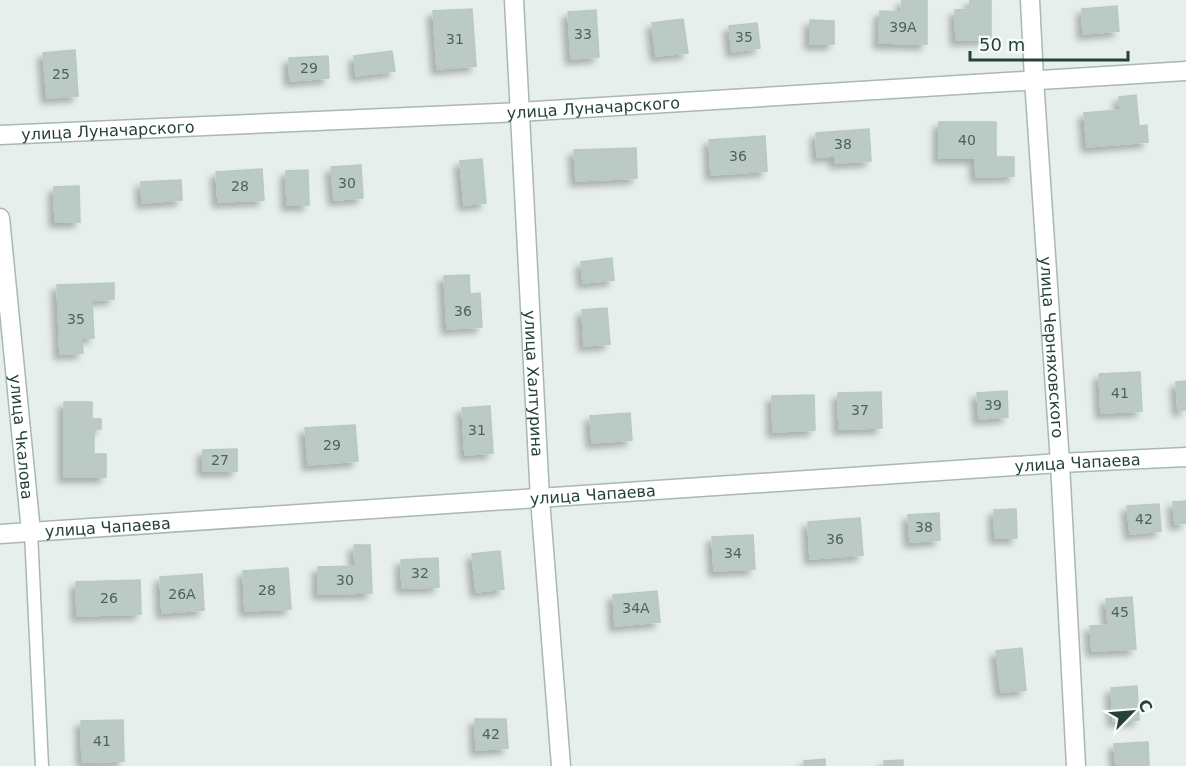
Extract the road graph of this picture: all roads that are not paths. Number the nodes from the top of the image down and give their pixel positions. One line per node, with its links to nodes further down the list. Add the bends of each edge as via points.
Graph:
1 (514, 0): 5 (street, улица Халтурина)
2 (1030, 0): 4 (street, улица Черняховского)
3 (1186, 71): 4 (street, улица Луначарского)
4 (1034, 79): 5 (street, улица Луначарского); 9 (street, улица Черняховского)
5 (519, 112): 6 (street, улица Луначарского); 10 (street, улица Халтурина)
6 (0, 135)
7 (0, 218): 11 (street, улица Чкалова)
8 (1186, 457): 9 (street, улица Чапаева)
9 (1060, 462): 10 (street, улица Чапаева); 15 (street, улица Черняховского)
10 (540, 499): 11 (street, улица Чапаева); 14 (street, улица Халтурина)
11 (31, 532): 12 (street, улица Чапаева); 13 (lane, улица Чкалова)
12 (0, 534)
13 (42, 766)
14 (561, 766)
15 (1076, 766)

